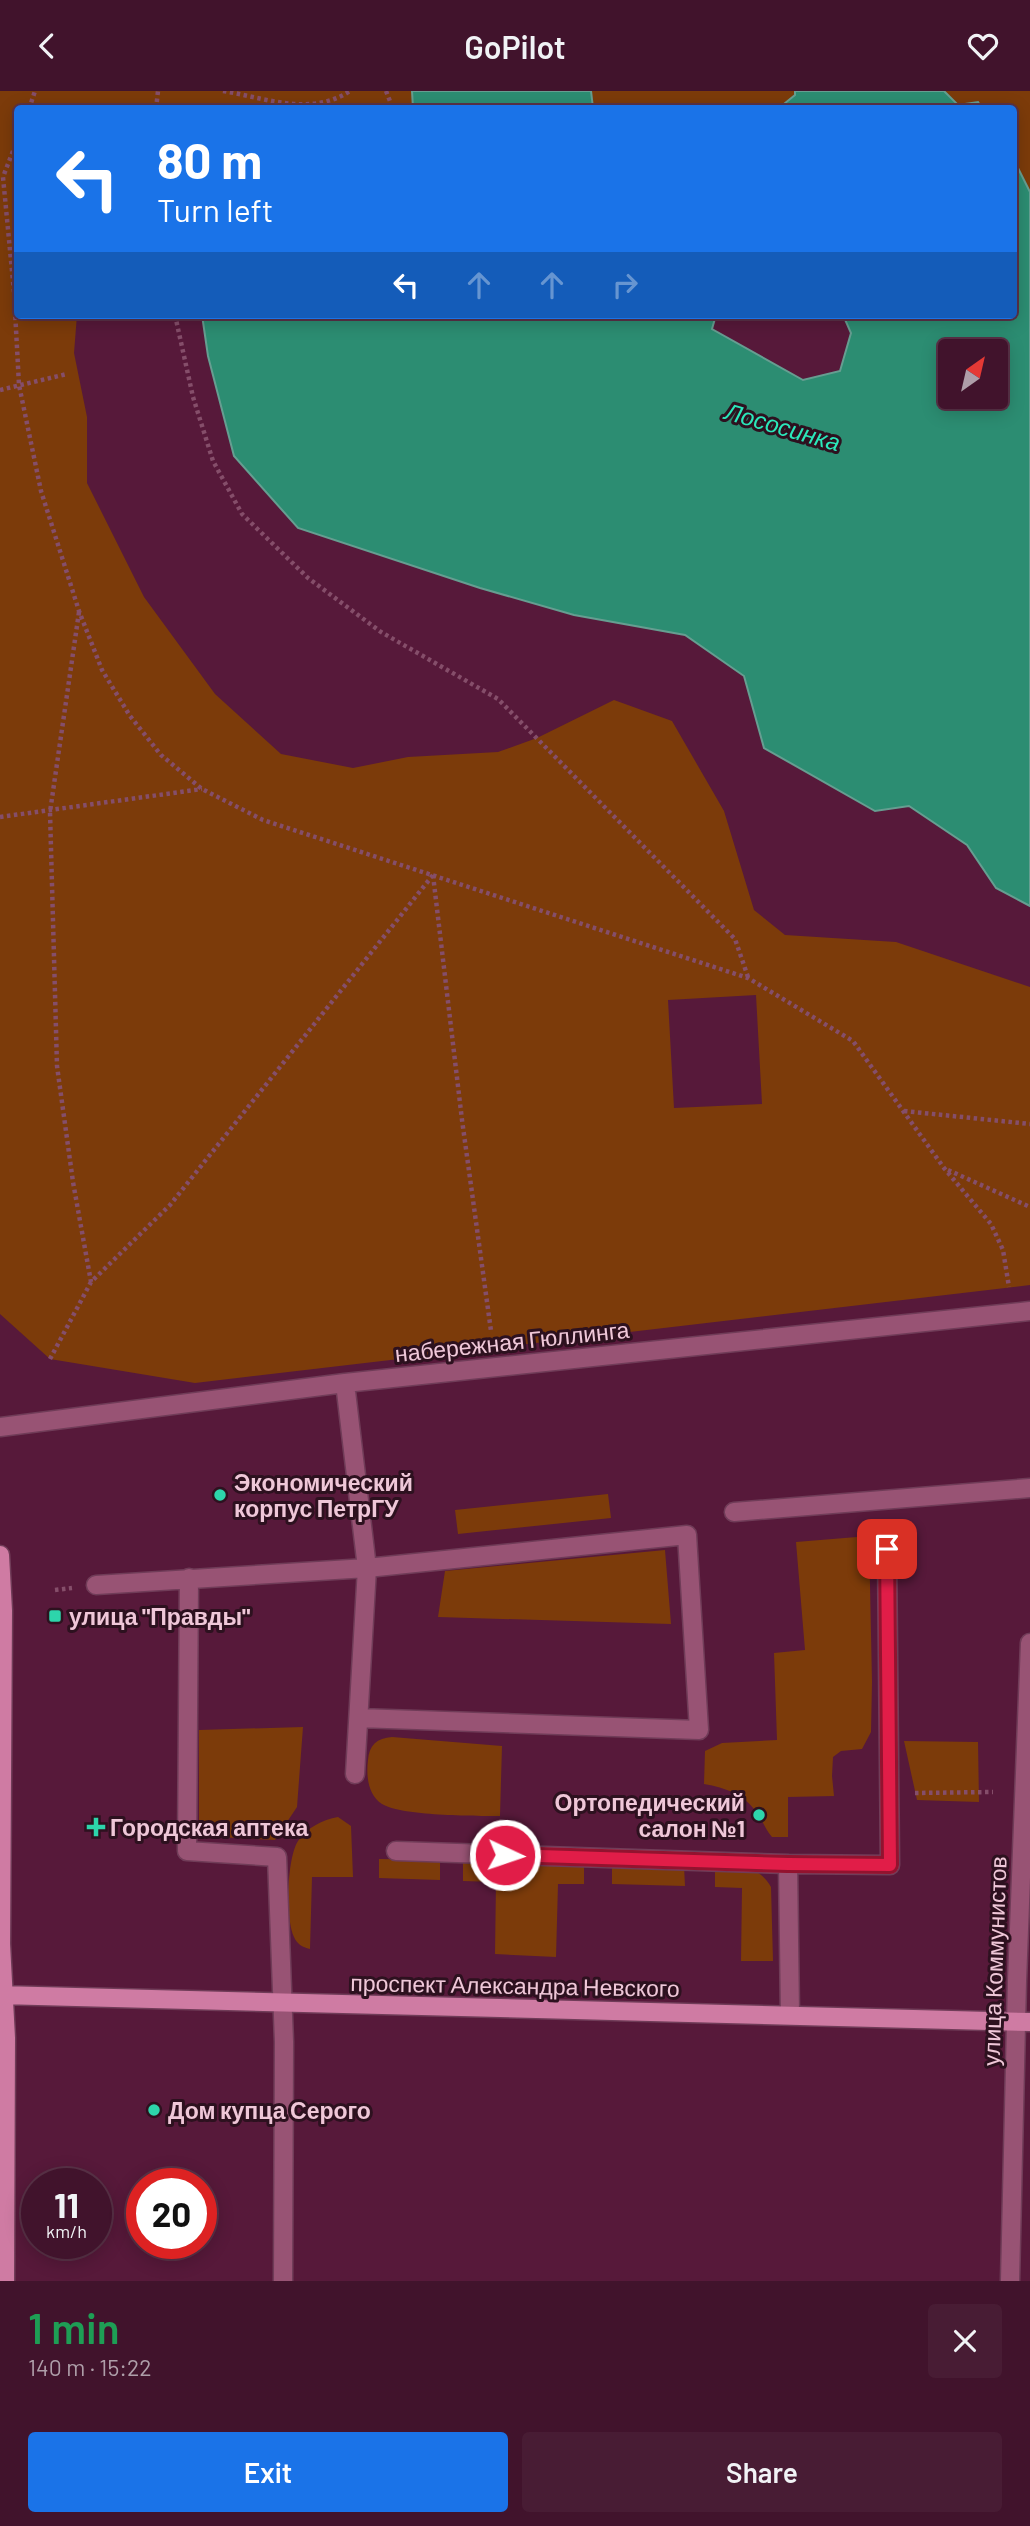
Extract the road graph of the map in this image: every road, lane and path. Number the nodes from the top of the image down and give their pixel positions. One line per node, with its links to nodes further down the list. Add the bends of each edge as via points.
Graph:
1 (223, 91): 3 (path)
2 (350, 91): 4 (path)
3 (304, 105)
4 (315, 105)
5 (14, 147): 6 (path)
6 (1, 175): 7 (path)
7 (14, 292)
8 (15, 319): 11 (path)
9 (176, 319): 18 (path, via 213,461 242,514 308,578 381,632 498,699 735,939)
10 (67, 374): 11 (path)
11 (19, 385): 12 (path); 13 (path, via 41,491)
12 (0, 390)
13 (79, 611): 14 (path, via 103,670 130,716 161,755); 15 (path)
14 (202, 789): 15 (path); 17 (path, via 263,820)
15 (50, 812): 16 (path); 23 (path, via 57,1066)
16 (0, 817)
17 (433, 874): 18 (path); 23 (path, via 170,1205); 26 (path)
18 (748, 978): 19 (path, via 853,1041)
19 (903, 1110): 20 (path); 21 (path)
20 (1030, 1124)
21 (944, 1168): 22 (path); 24 (path, via 991,1224 1003,1250)
22 (1030, 1207)
23 (92, 1282): 27 (path)
24 (1009, 1287)
25 (1030, 1311): 28 (street, набережная Гюллинга)
26 (491, 1331)
27 (50, 1359)
28 (345, 1383): 29 (street, набережная Гюллинга); 34 (street)
29 (0, 1427)
30 (1030, 1488): 31 (street)
31 (734, 1512)
32 (887, 1549): 41 (street)
33 (0, 1555): 44 (main road)
34 (367, 1567): 35 (street); 38 (street); 38 (street, via 687,1535 699,1730)
35 (189, 1578): 36 (street); 45 (street, via 187,1851 277,1857)
36 (96, 1585)
37 (1030, 1643): 47 (street, улица Коммунистов)
38 (359, 1718): 39 (street)
39 (355, 1774)
40 (993, 1792): 41 (path)
41 (889, 1793): 43 (street, via 890,1865)
42 (396, 1851): 43 (street)
43 (788, 1864): 46 (street)
44 (2, 1995): 45 (main road, проспект Александра Невского); 48 (main road)
45 (282, 2004): 46 (main road, проспект Александра Невского); 49 (street)
46 (790, 2015): 47 (main road, проспект Александра Невского)
47 (1023, 2022): 50 (street, улица Коммунистов)
48 (5, 2281)
49 (283, 2281)
50 (1010, 2281)

